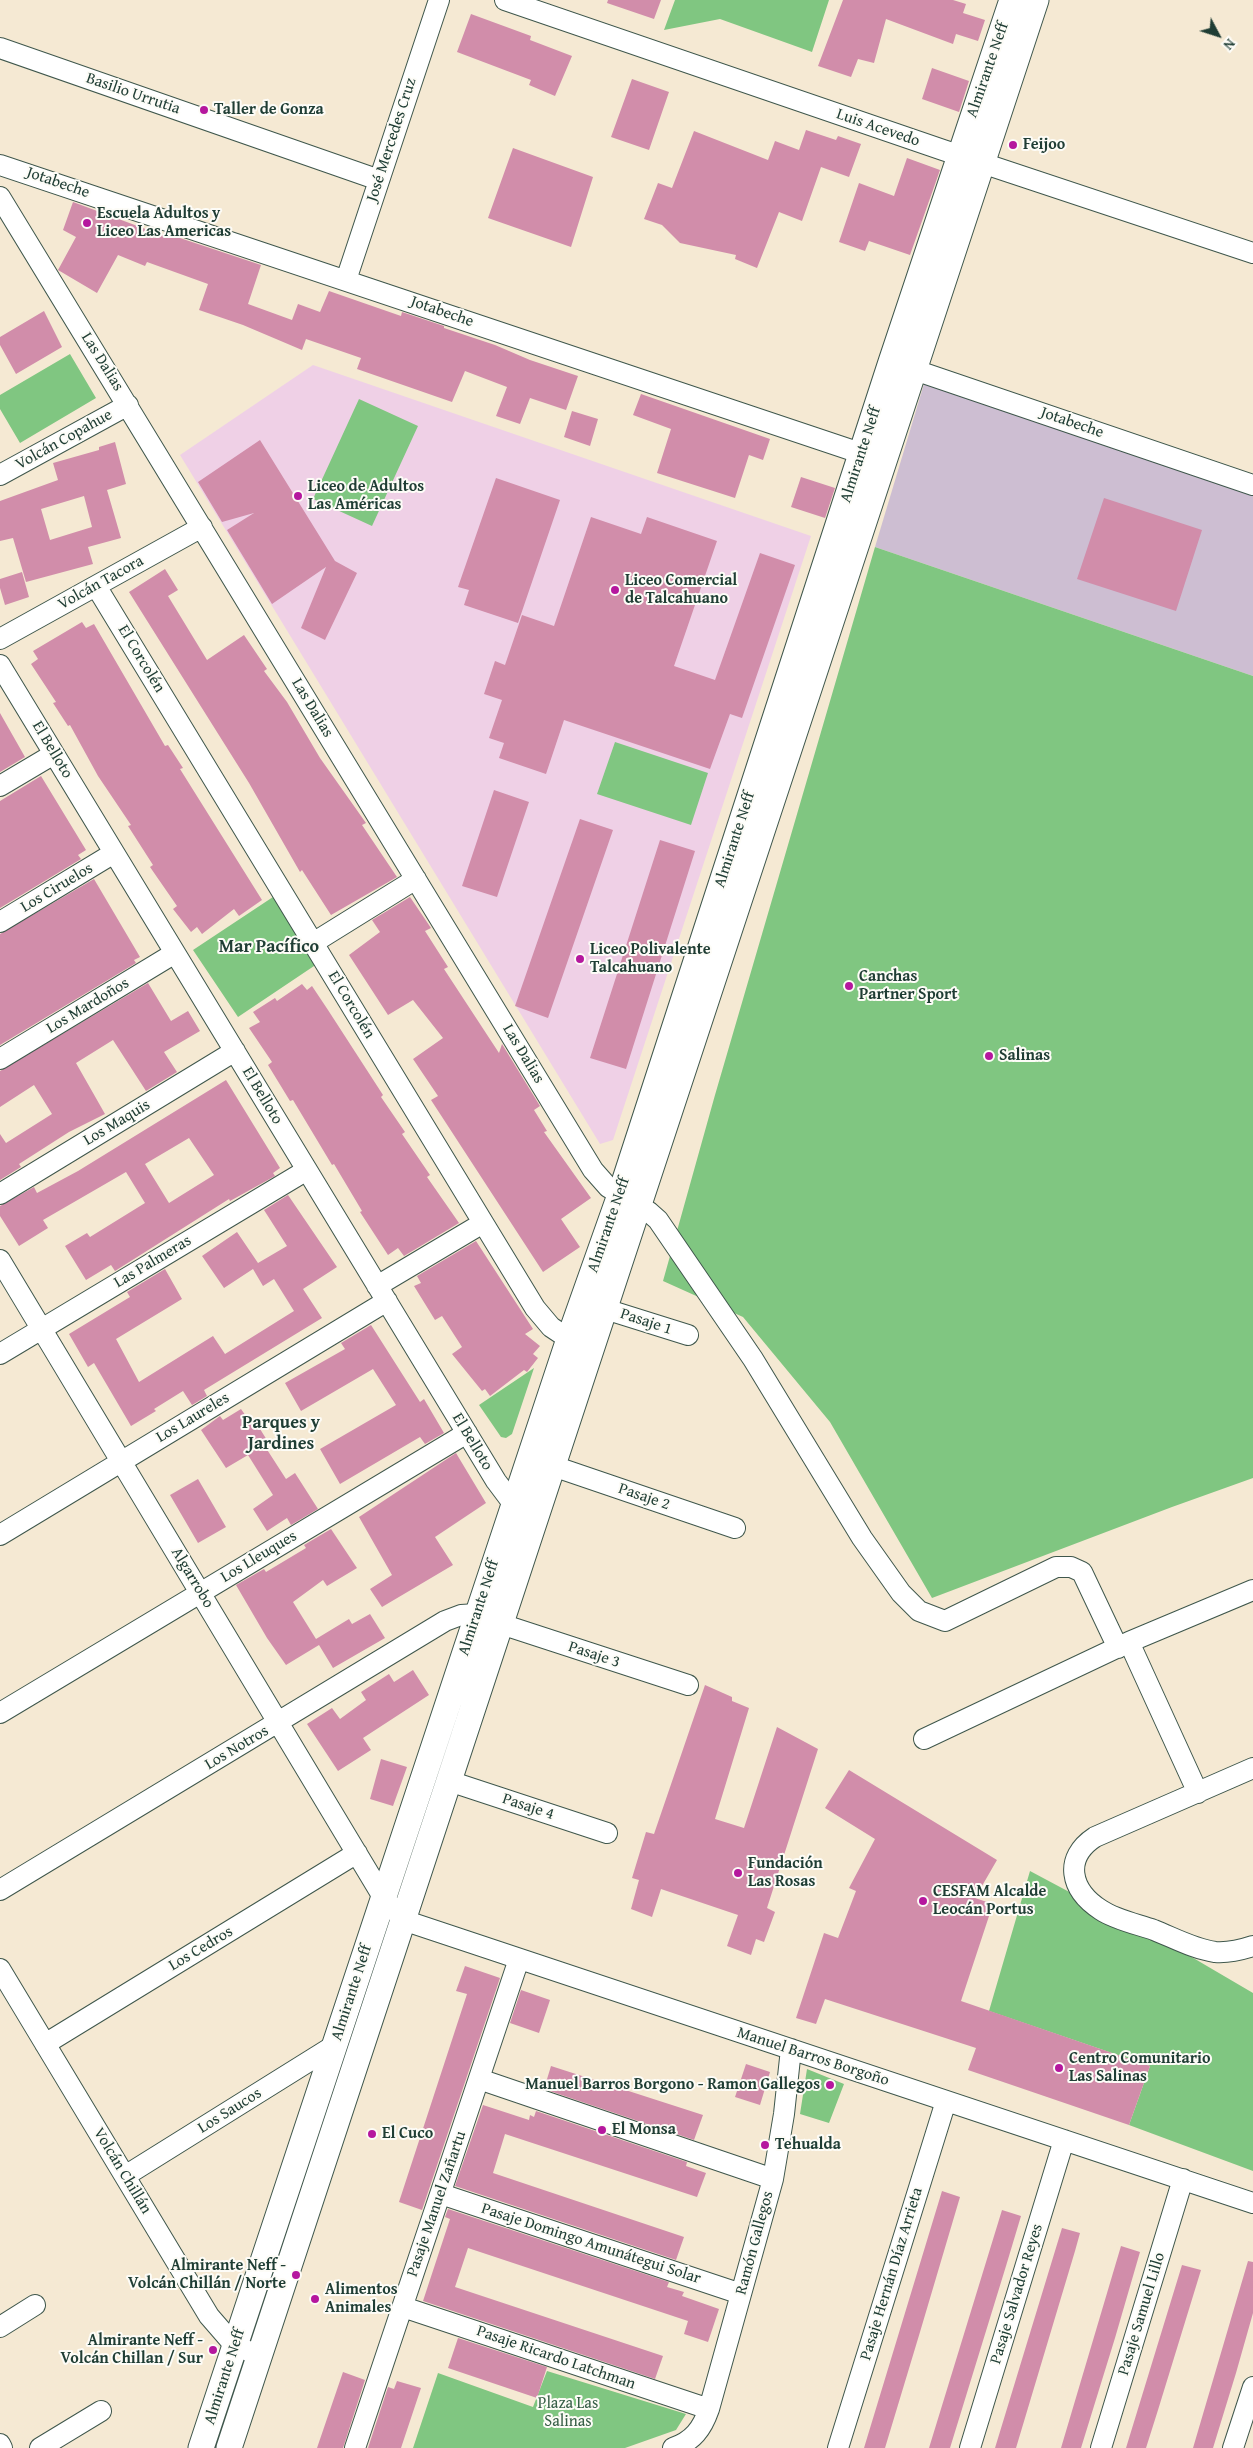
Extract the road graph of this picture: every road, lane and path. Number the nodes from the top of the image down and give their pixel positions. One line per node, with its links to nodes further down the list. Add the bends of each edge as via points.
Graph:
1 (439, 0): 8 (street, José Mercedes Cruz)
2 (505, 0): 6 (street, Luis Acevedo)
3 (1012, 0): 6 (street, Almirante Neff)
4 (1036, 0): 6 (street, Almirante Neff)
5 (0, 48): 8 (street, Basilio Urrutia)
6 (971, 160): 10 (street, Luis Acevedo); 12 (street, Almirante Neff); 13 (street, Almirante Neff)
7 (0, 165): 11 (street, Jotabeche)
8 (379, 180): 11 (street, José Mercedes Cruz)
9 (0, 197): 14 (street, Las Dalias)
10 (1253, 253)
11 (346, 280): 15 (street, Jotabeche)
12 (891, 362): 13 (street, Jotabeche); 15 (street, Almirante Neff)
13 (914, 370): 15 (street, Almirante Neff); 17 (street, Jotabeche)
14 (128, 405): 16 (street, Volcán Copahue); 18 (street, Las Dalias)
15 (872, 457): 33 (street, Almirante Neff)
16 (2, 468)
17 (1253, 485)
18 (202, 527): 19 (street, Volcán Tacora); 25 (street, Las Dalias)
19 (96, 586): 20 (street, Volcán Tacora); 27 (street, El Corcolén)
20 (0, 639)
21 (0, 665): 22 (street, El Belloto)
22 (54, 754): 23 (street); 24 (street, El Belloto)
23 (0, 786)
24 (114, 853): 26 (street, Los Ciruelos); 28 (street, El Belloto)
25 (416, 879): 27 (street); 33 (street, Las Dalias, via 593,1170 608,1187)
26 (0, 922)
27 (313, 943): 34 (street, El Corcolén)
28 (175, 953): 29 (street, El Belloto); 30 (street, Los Mardoños)
29 (235, 1051): 31 (street, El Belloto); 32 (street, Los Maquis)
30 (0, 1059)
31 (307, 1170): 36 (street, El Belloto); 38 (street, Las Palmeras)
32 (0, 1194)
33 (629, 1201): 37 (street, Almirante Neff); 40 (street, Almirante Neff); 53 (street, Las Dalias, via 658,1220 711,1295 862,1538 919,1612 946,1621 1056,1567 1071,1567 1082,1572)
34 (483, 1222): 36 (street, Los Laureles); 40 (street, El Corcolén, via 535,1308 552,1328)
35 (0, 1260): 38 (street, Algarrobo)
36 (382, 1293): 42 (street, El Belloto); 43 (street, Los Laureles)
37 (604, 1309): 39 (street, Pasaje 1); 44 (street, Almirante Neff)
38 (42, 1329): 41 (street, Las Palmeras); 43 (street, Algarrobo)
39 (688, 1335)
40 (569, 1339): 45 (street, Almirante Neff)
41 (0, 1354)
42 (466, 1433): 45 (street, El Belloto); 50 (street, Los Lleuques)
43 (122, 1462): 48 (street, Los Laureles); 50 (street, Algarrobo)
44 (553, 1466): 46 (street, Almirante Neff); 47 (street, Pasaje 2)
45 (514, 1505): 46 (street); 51 (street, Almirante Neff)
46 (537, 1515): 52 (street, Almirante Neff)
47 (735, 1528)
48 (0, 1535)
49 (1253, 1590): 53 (street)
50 (200, 1593): 55 (street, Los Lleuques); 56 (street, Algarrobo)
51 (477, 1614): 56 (street, Los Notros, via 445,1621); 64 (street, Almirante Neff)
52 (501, 1624): 54 (street, Pasaje 3); 59 (street, Almirante Neff)
53 (1124, 1645): 57 (street); 60 (street)
54 (688, 1685)
55 (0, 1713)
56 (279, 1723): 62 (street, Algarrobo); 63 (street, Los Notros)
57 (924, 1739)
58 (1253, 1768): 60 (street)
59 (449, 1782): 61 (street, Pasaje 4); 65 (street, Almirante Neff)
60 (1198, 1793): 66 (street, via 1095,1837 1080,1850 1073,1872 1088,1899 1111,1915 1202,1949 1230,1952)
61 (608, 1833)
62 (358, 1853): 64 (street, Algarrobo); 69 (street, Los Cedros)
63 (0, 1890)
64 (383, 1897): 65 (street); 70 (street, Almirante Neff)
65 (403, 1920): 67 (street, Manuel Barros Borgoño); 85 (street, Almirante Neff)
66 (1253, 1946)
67 (520, 1959): 71 (street, Manuel Barros Borgoño); 72 (street, Pasaje Manuel Zañartu)
68 (0, 1969): 69 (street, Volcán Chillán)
69 (45, 2044): 75 (street, Volcán Chillán)
70 (335, 2045): 75 (street, Los Saucos); 84 (street, Almirante Neff)
71 (791, 2049): 73 (street, Manuel Barros Borgoño); 76 (street, Ramón Gallegos)
72 (479, 2079): 76 (street); 78 (street, Pasaje Manuel Zañartu)
73 (946, 2101): 74 (street, Manuel Barros Borgoño); 96 (street, Pasaje Hernán Díaz Arrieta)
74 (1064, 2140): 77 (street, Manuel Barros Borgoño); 97 (street, Pasaje Salvador Reyes)
75 (125, 2176): 84 (street, Volcán Chillán, via 210,2316)
76 (772, 2179): 80 (street, Ramón Gallegos)
77 (1183, 2179): 79 (street, Manuel Barros Borgoño); 98 (street, Pasaje Samuel Lillo)
78 (440, 2194): 80 (street, Pasaje Domingo Amunátegui Solar); 82 (street, Pasaje Manuel Zañartu)
79 (1253, 2203)
80 (741, 2294): 87 (street, Ramón Gallegos)
81 (36, 2305): 83 (street)
82 (403, 2307): 87 (street, Pasaje Ricardo Latchman); 94 (street, Pasaje Manuel Zañartu)
83 (0, 2326)
84 (235, 2346): 85 (street, Volcán Chillán); 90 (street, Almirante Neff)
85 (259, 2355): 93 (street, Almirante Neff)
86 (1253, 2387): 99 (street)
87 (709, 2409): 95 (street, Ramón Gallegos, via 698,2432 685,2443)
88 (101, 2412): 92 (street)
89 (0, 2444): 91 (street)
90 (198, 2445)
91 (2, 2448)
92 (40, 2448)
93 (229, 2448)
94 (356, 2448)
95 (672, 2448)
96 (838, 2448)
97 (970, 2448)
98 (1101, 2448)
99 (1233, 2448)

